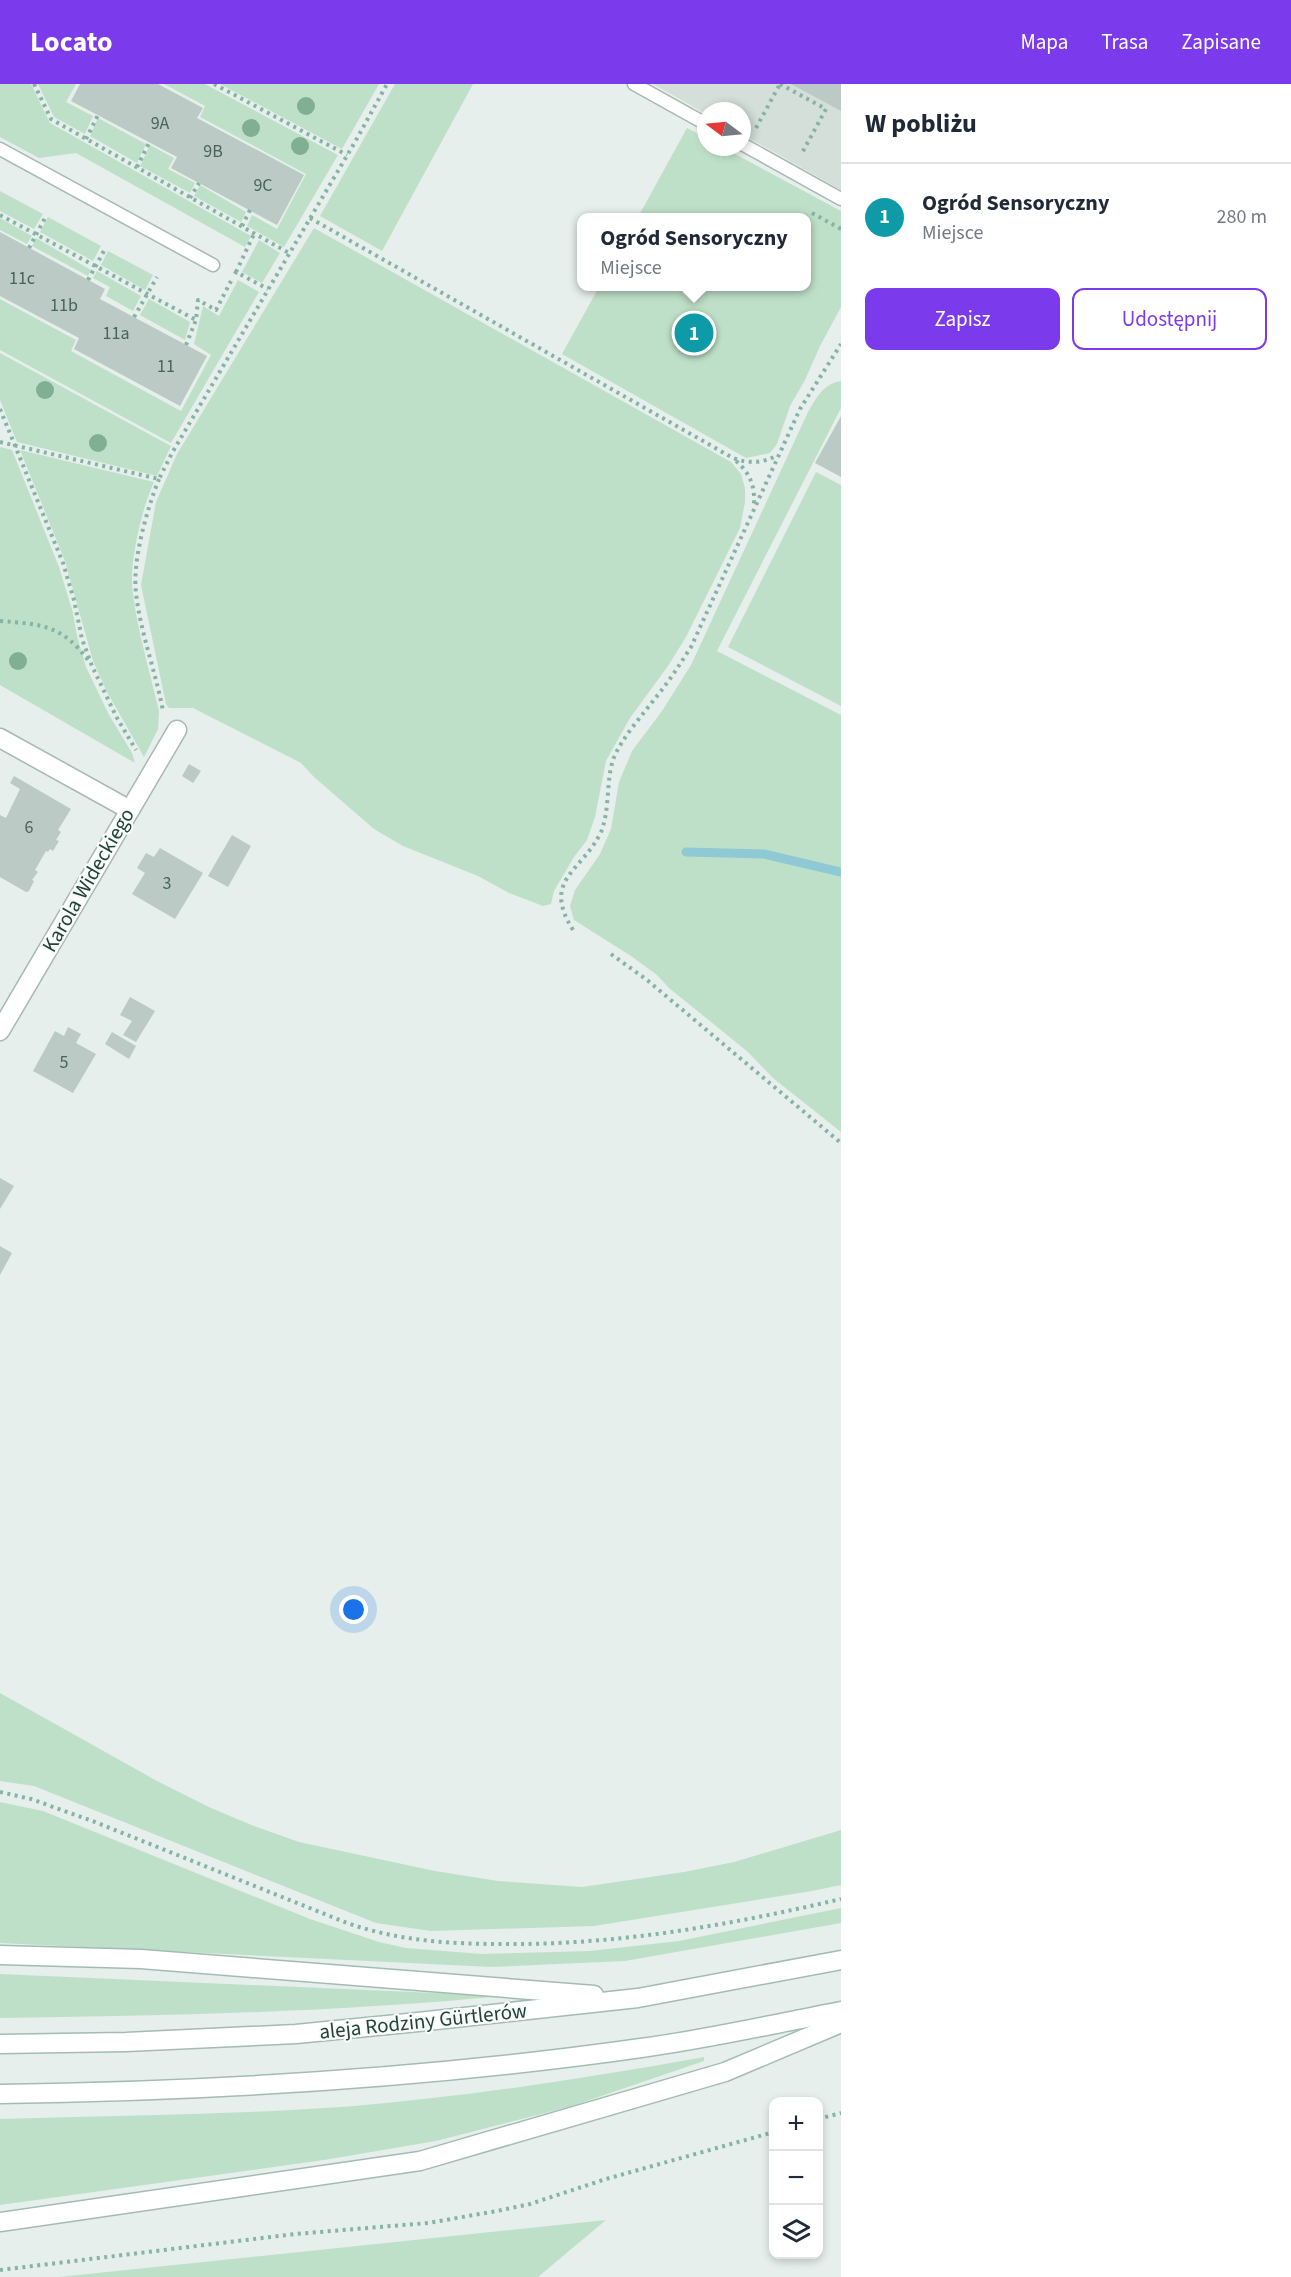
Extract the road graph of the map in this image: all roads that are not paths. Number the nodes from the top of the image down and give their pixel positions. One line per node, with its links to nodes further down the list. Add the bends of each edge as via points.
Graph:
1 (634, 84): 2 (lane)
2 (697, 119)
3 (0, 150): 6 (lane)
4 (751, 150): 5 (lane)
5 (841, 199)
6 (213, 265)
7 (177, 730): 9 (main road, Karola Wideckiego)
8 (0, 738): 9 (main road)
9 (130, 810): 10 (main road, Karola Wideckiego)
10 (0, 1031)
11 (0, 1955): 13 (main road, via 141,1959)
12 (841, 1960): 13 (main road, aleja Rodziny Gürtlerów)
13 (638, 1998): 16 (main road, aleja Rodziny Gürtlerów, via 296,2034)
14 (841, 2011): 17 (main road, via 642,2048 390,2077 123,2092)
15 (841, 2023): 18 (main road, via 725,2072 420,2161)
16 (0, 2044)
17 (0, 2094)
18 (0, 2222)

